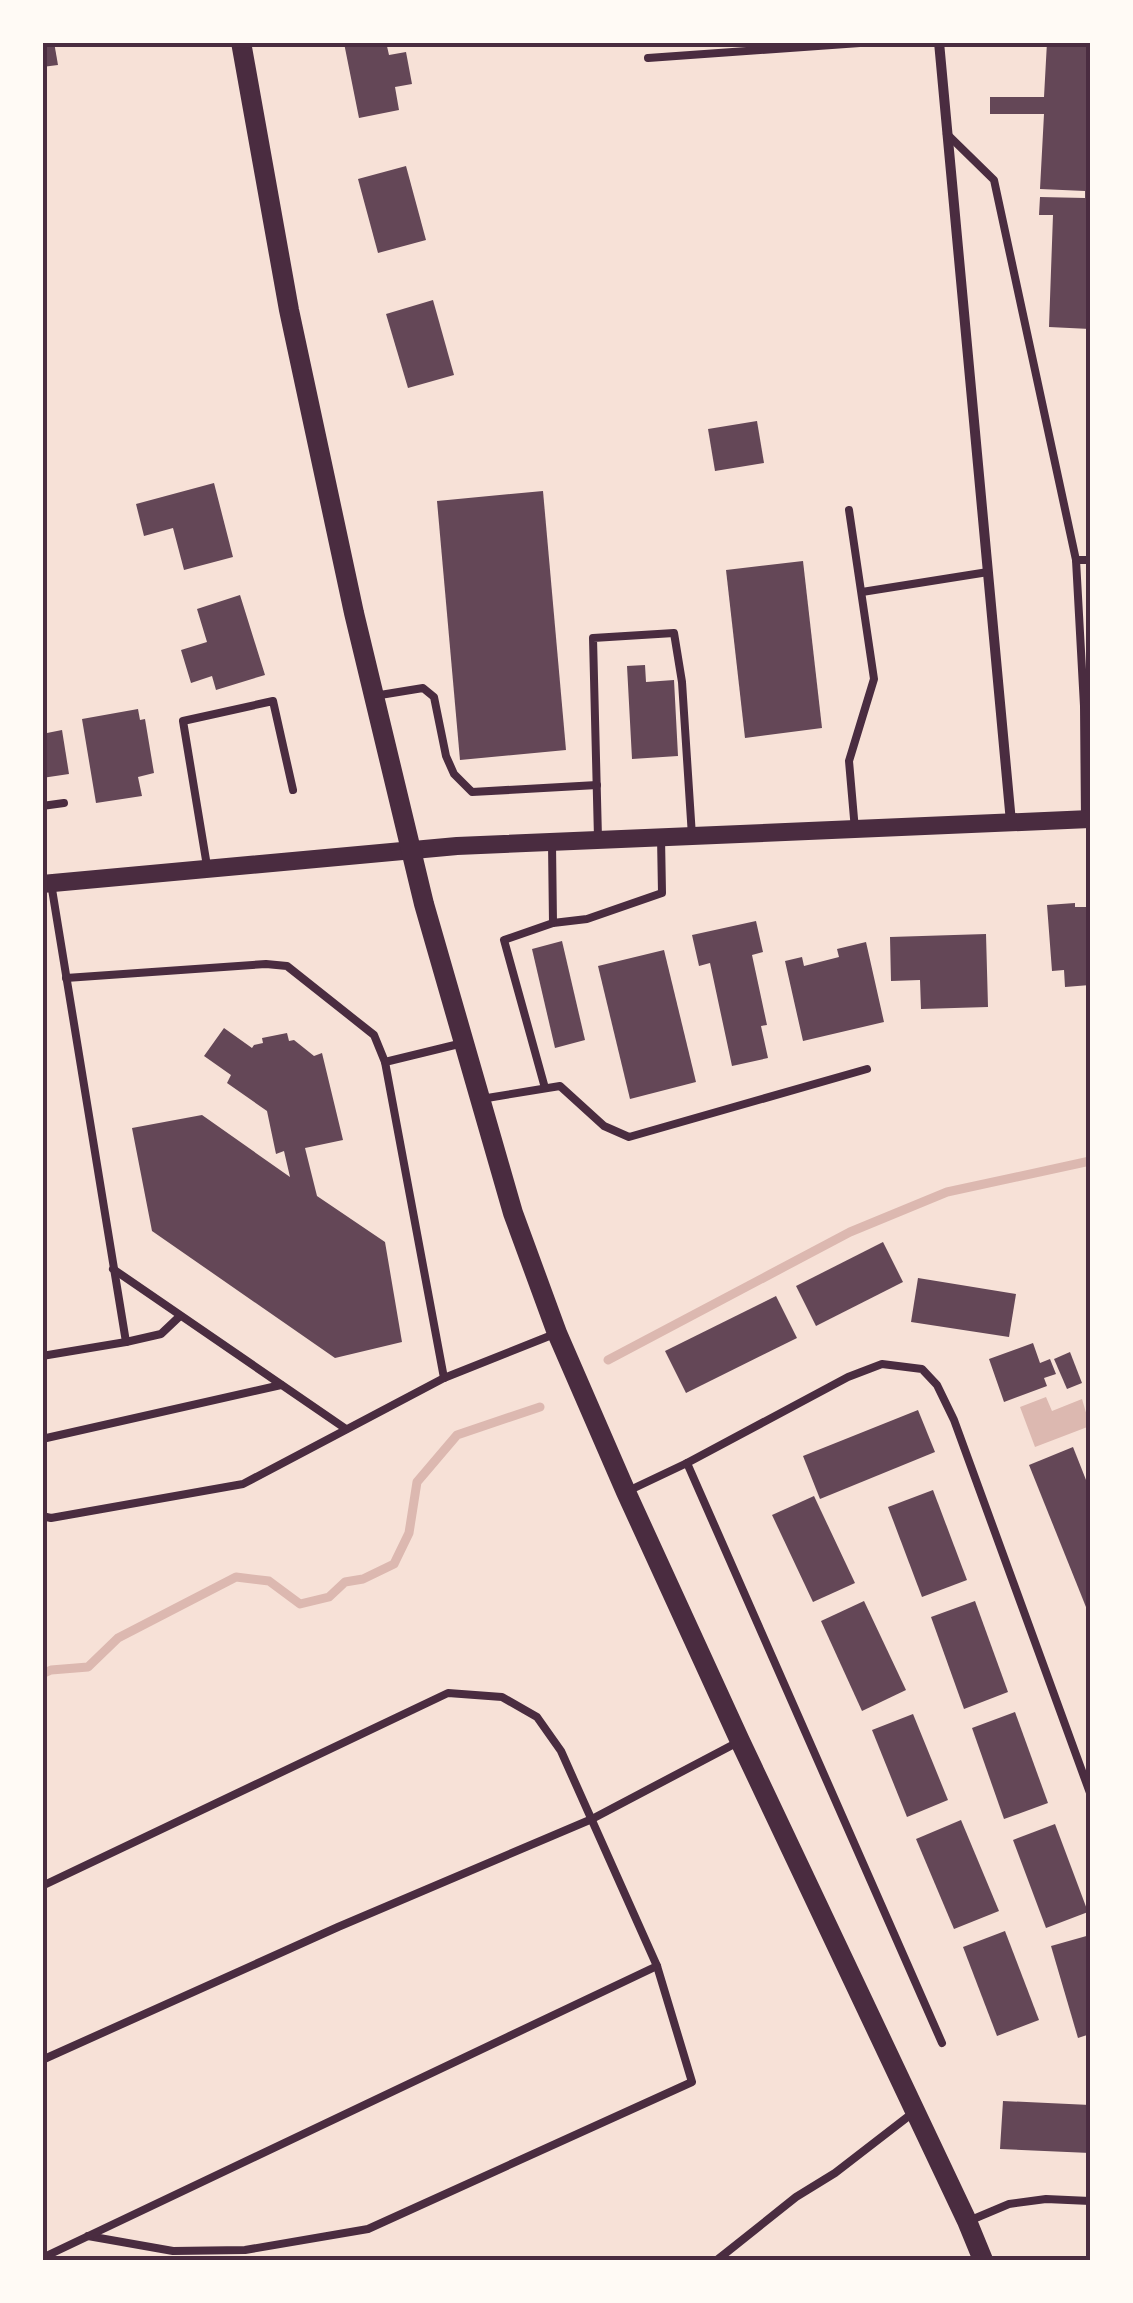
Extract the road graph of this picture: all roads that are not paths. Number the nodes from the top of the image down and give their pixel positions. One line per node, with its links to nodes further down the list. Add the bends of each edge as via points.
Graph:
1 (241, 42): 11 (main road, via 289,310)
2 (874, 42): 4 (lane)
3 (939, 42): 5 (street)
4 (648, 58)
5 (947, 134): 7 (lane, via 994,180); 9 (street)
6 (849, 510): 10 (lane)
7 (1076, 560): 8 (lane); 12 (lane)
8 (1090, 560)
9 (988, 572): 10 (lane); 18 (street)
10 (862, 592): 19 (lane, via 874,679 849,761)
11 (374, 696): 13 (lane, via 423,688 434,697 446,756 472,792); 24 (main road)
12 (1087, 706): 17 (lane)
13 (597, 785): 20 (lane, via 592,638 674,633); 22 (lane)
14 (293, 790): 25 (lane, via 273,701 182,721)
15 (64, 804): 16 (lane)
16 (42, 806)
17 (1088, 819): 18 (street)
18 (1011, 822): 19 (street)
19 (855, 830): 20 (street)
20 (692, 836): 21 (street)
21 (661, 837): 22 (street); 27 (lane, via 662,894)
22 (598, 840): 23 (street)
23 (552, 843): 24 (street); 27 (lane)
24 (411, 849): 25 (street); 29 (main road)
25 (208, 869): 26 (street)
26 (47, 883): 28 (lane)
27 (553, 923): 32 (lane, via 504,940)
28 (66, 978): 30 (lane, via 287,966 374,1035); 34 (lane)
29 (464, 1043): 30 (lane); 33 (main road)
30 (384, 1062): 39 (lane)
31 (867, 1069): 32 (lane, via 629,1137 604,1126 560,1086)
32 (545, 1088): 33 (lane)
33 (481, 1099): 36 (main road)
34 (113, 1269): 35 (lane); 37 (lane)
35 (180, 1316): 37 (lane, via 162,1334); 40 (lane)
36 (557, 1333): 39 (lane); 44 (main road)
37 (126, 1342): 38 (lane)
38 (42, 1356)
39 (444, 1378): 41 (lane)
40 (281, 1385): 41 (lane); 42 (lane)
41 (346, 1430): 45 (lane, via 243,1484)
42 (42, 1439)
43 (687, 1463): 44 (lane); 47 (lane, via 865,1370 882,1364 922,1369 954,1420); 51 (lane)
44 (626, 1492): 46 (main road)
45 (42, 1516)
46 (740, 1741): 48 (lane); 53 (main road)
47 (1090, 1793)
48 (592, 1819): 49 (lane, via 536,1717 502,1697 448,1693); 50 (lane); 52 (lane)
49 (42, 1886)
50 (657, 1966): 56 (lane); 56 (lane, via 692,2082 368,2229 245,2250 173,2251)
51 (942, 2043)
52 (42, 2060)
53 (914, 2112): 55 (main road); 58 (lane)
54 (1090, 2201): 55 (lane, via 1009,2204)
55 (967, 2221): 59 (main road)
56 (88, 2236): 57 (lane)
57 (42, 2258)
58 (717, 2260)
59 (983, 2260)

